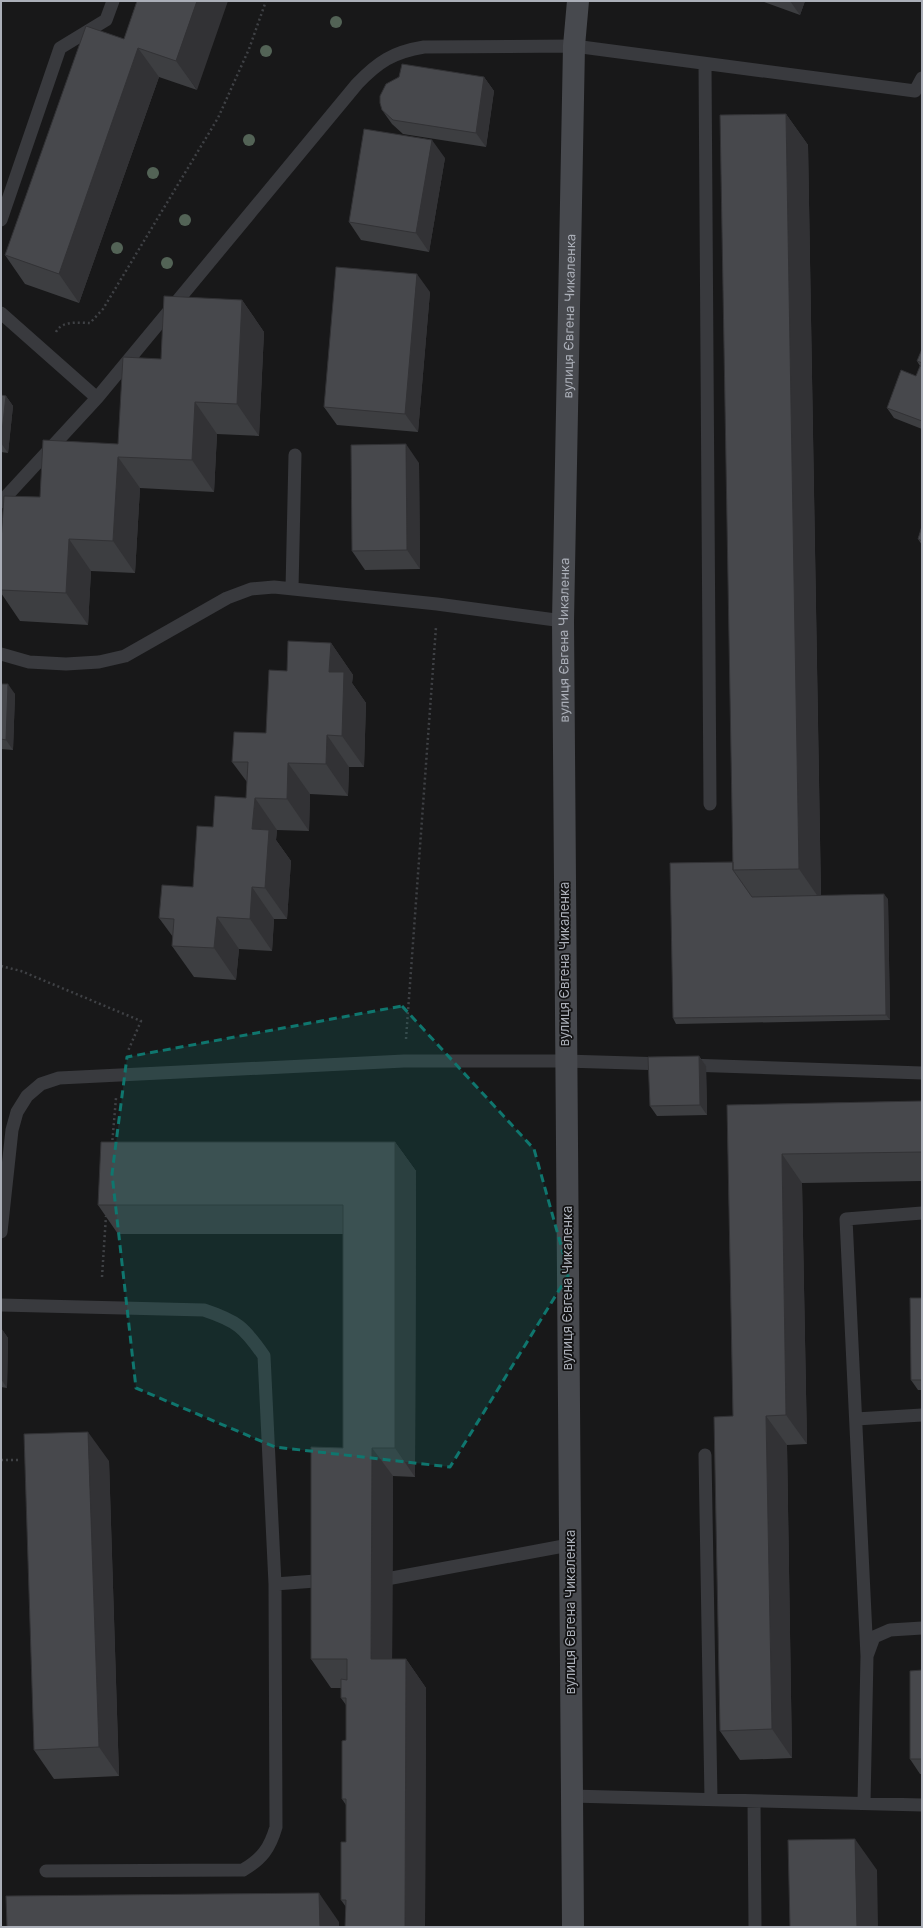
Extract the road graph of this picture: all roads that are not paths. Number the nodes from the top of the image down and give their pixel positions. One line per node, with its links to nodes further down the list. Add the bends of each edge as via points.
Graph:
1 (113, 1): 6 (lane, via 106,20 60,48)
2 (578, 1): 3 (main road, вулиця Євгена Чикаленка)
3 (574, 46): 4 (lane); 8 (lane, via 424,47 405,50 374,66); 12 (main road, вулиця Євгена Чикаленка)
4 (706, 64): 5 (lane, via 915,91); 14 (lane)
5 (922, 78)
6 (1, 220)
7 (1, 313): 8 (lane)
8 (97, 398): 10 (lane)
9 (295, 455): 11 (lane)
10 (1, 502)
11 (292, 589): 12 (lane, via 438,604); 13 (lane, via 251,589 227,598 125,656 99,662 29,662)
12 (563, 621): 15 (main road, вулиця Євгена Чикаленка)
13 (1, 654)
14 (710, 804)
15 (565, 1061): 16 (lane); 18 (lane, via 404,1061 59,1078 41,1084 27,1096 17,1112 12,1130); 23 (main road, вулиця Євгена Чикаленка)
16 (922, 1073)
17 (922, 1213): 21 (lane, via 846,1219)
18 (1, 1232)
19 (1, 1305): 26 (lane, via 204,1310 228,1318 249,1334 264,1356)
20 (922, 1415): 21 (lane)
21 (856, 1419): 28 (lane)
22 (705, 1455): 30 (lane)
23 (569, 1544): 24 (lane); 29 (main road, вулиця Євгена Чикаленка)
24 (392, 1578)
25 (331, 1579): 26 (lane)
26 (275, 1584): 34 (lane, via 276,1827 265,1853 243,1870)
27 (922, 1628): 28 (lane, via 890,1630 874,1637)
28 (867, 1656): 32 (lane)
29 (571, 1796): 30 (lane); 35 (main road, вулиця Євгена Чикаленка)
30 (711, 1800): 31 (lane)
31 (754, 1801): 32 (lane); 36 (lane)
32 (864, 1803): 33 (lane)
33 (922, 1805)
34 (46, 1871)
35 (573, 1927)
36 (755, 1927)

